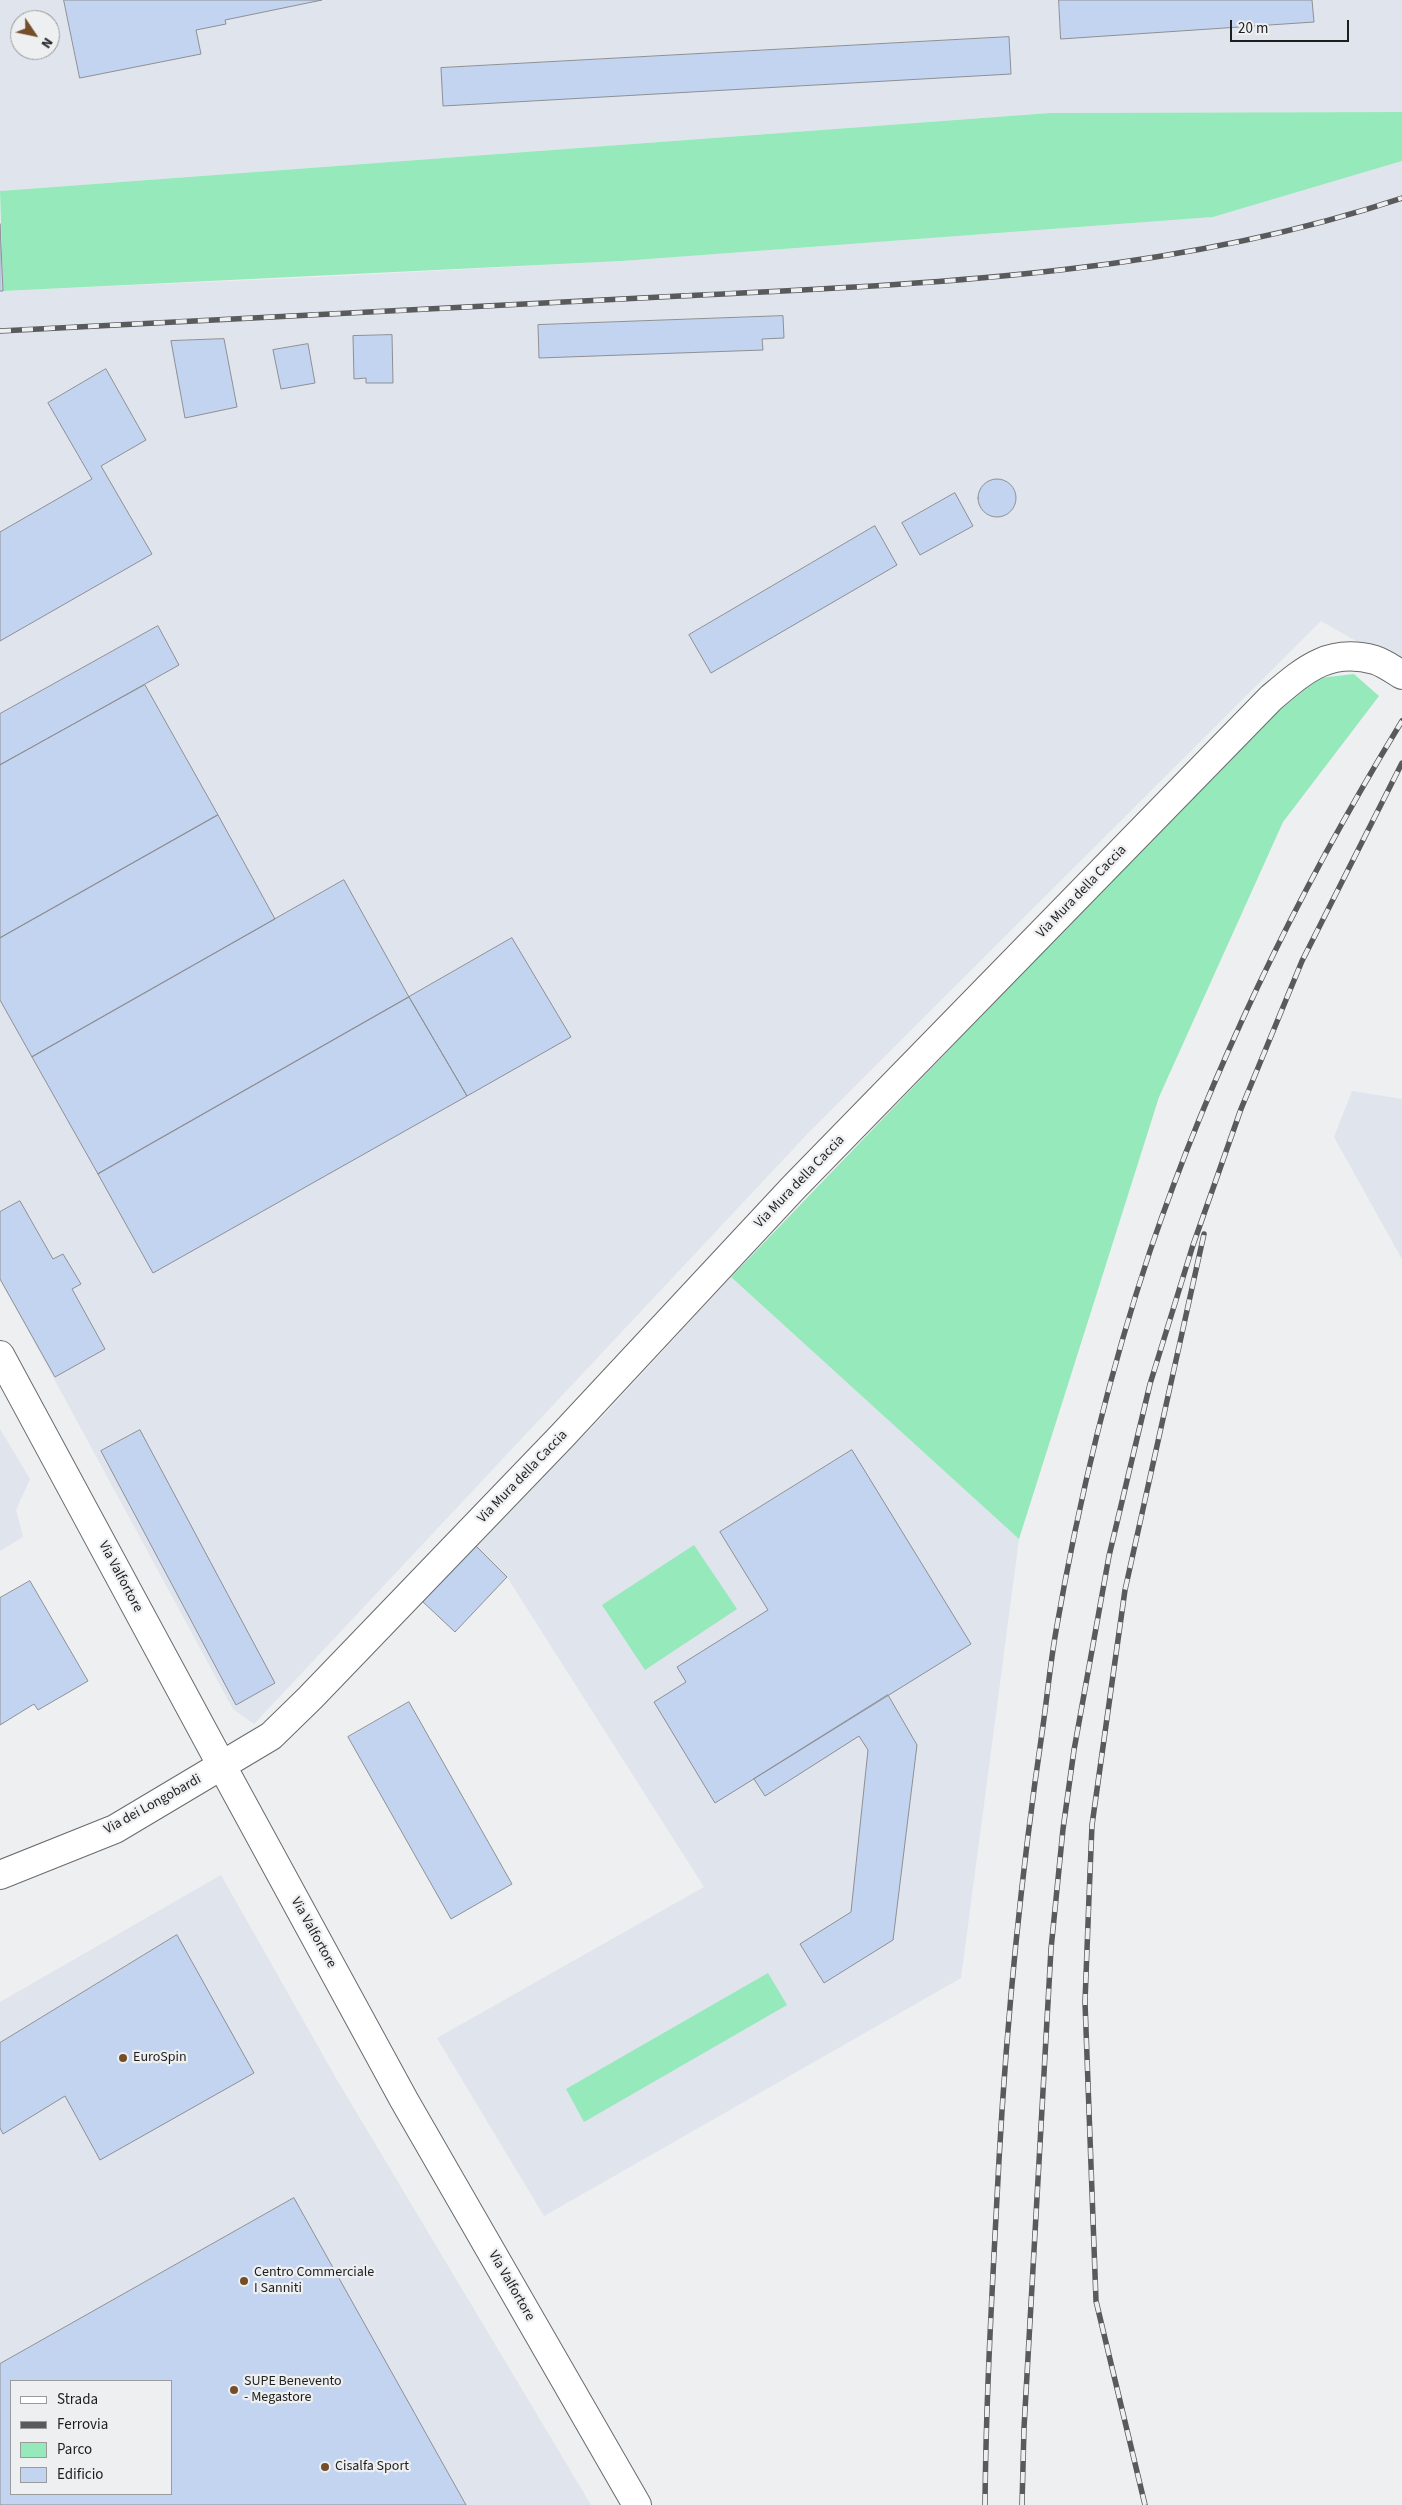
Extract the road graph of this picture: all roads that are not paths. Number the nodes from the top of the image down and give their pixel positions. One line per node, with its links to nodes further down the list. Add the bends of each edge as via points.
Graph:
1 (1402, 675): 3 (main road, Via Mura della Caccia, via 1375,660 1327,658 1303,671 1271,698 794,1188 310,1698 271,1736)
2 (0, 1355): 3 (main road, Via Valfortore)
3 (222, 1766): 4 (main road, Via dei Longobardi, via 115,1829); 5 (main road, Via Valfortore, via 404,2100)
4 (0, 1875)
5 (637, 2505)

